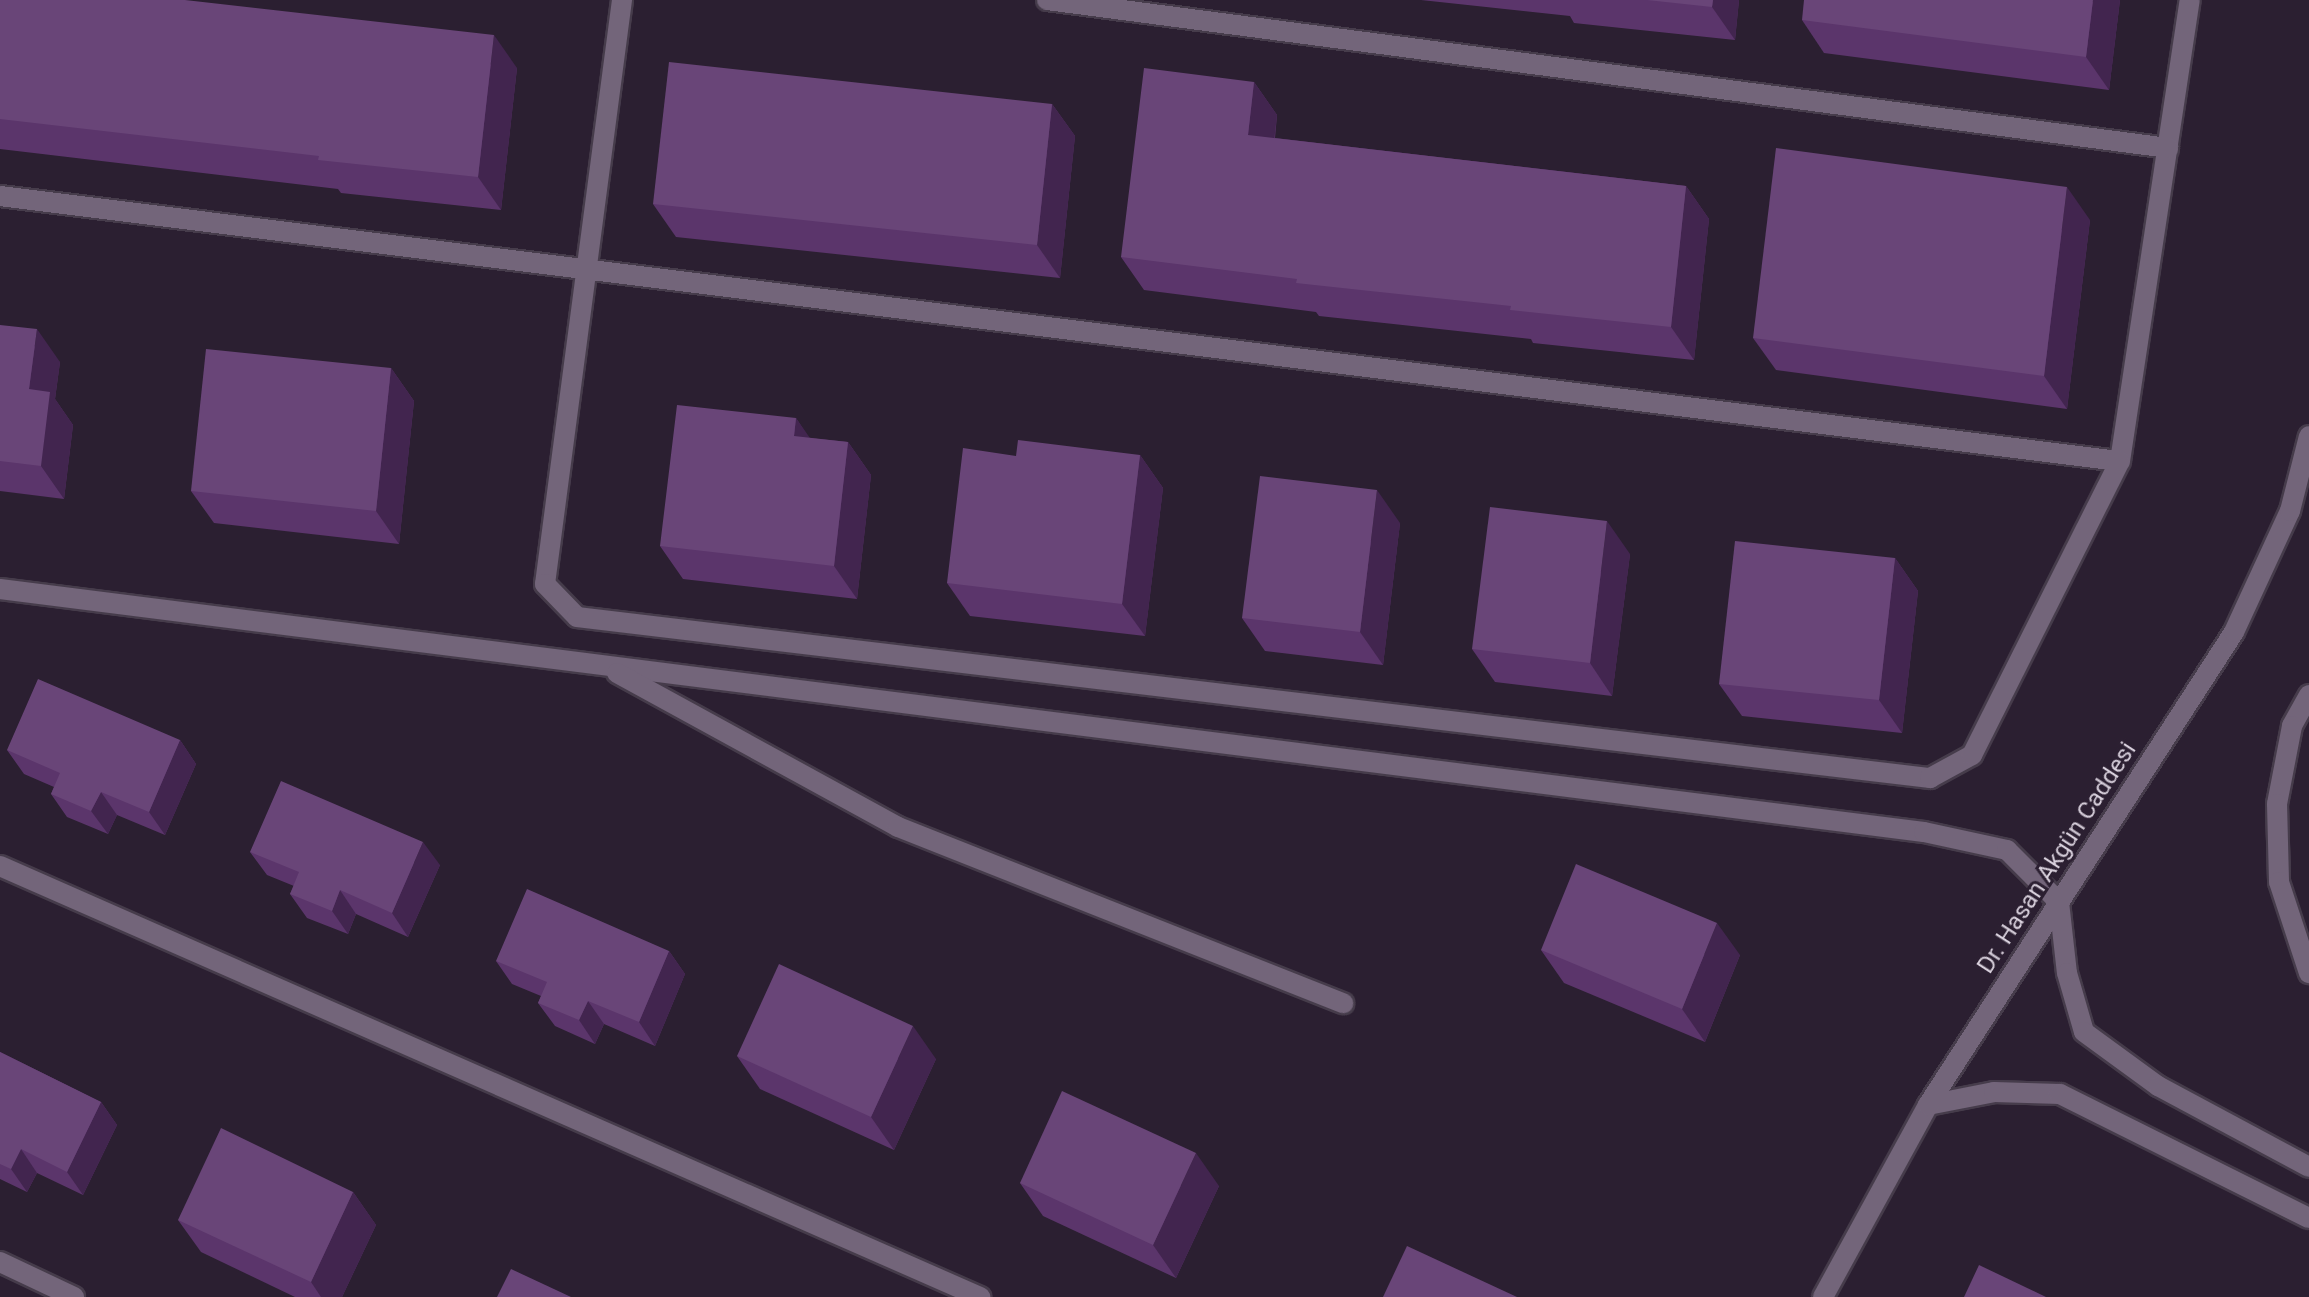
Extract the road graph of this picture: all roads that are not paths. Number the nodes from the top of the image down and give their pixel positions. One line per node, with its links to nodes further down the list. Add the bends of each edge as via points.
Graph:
1 (622, 0): 6 (street)
2 (1047, 0): 4 (street)
3 (2190, 0): 4 (street)
4 (2168, 148): 8 (street)
5 (0, 196): 6 (street)
6 (586, 269): 8 (street); 8 (street, via 545,584 577,617 592,619 1930,778 1972,755)
7 (2309, 436): 13 (street, Dr. Hasan Akgün Caddesi, via 2290,511 2234,632)
8 (2120, 461)
9 (0, 589): 10 (street)
10 (607, 668): 13 (street, via 1924,832 2007,850); 15 (street, via 898,827)
11 (2309, 695): 14 (street, via 2292,726 2277,804 2279,882)
12 (0, 866): 21 (street)
13 (2059, 902): 16 (street, Dr. Hasan Akgün Caddesi); 17 (street, via 2067,973 2084,1032 2158,1086)
14 (2309, 973)
15 (1343, 1003)
16 (1928, 1105): 18 (street, via 1994,1092 2060,1094); 22 (street, Dr. Hasan Akgün Caddesi)
17 (2309, 1167)
18 (2309, 1218)
19 (0, 1262): 20 (street)
20 (74, 1297)
21 (980, 1297)
22 (1823, 1297)

